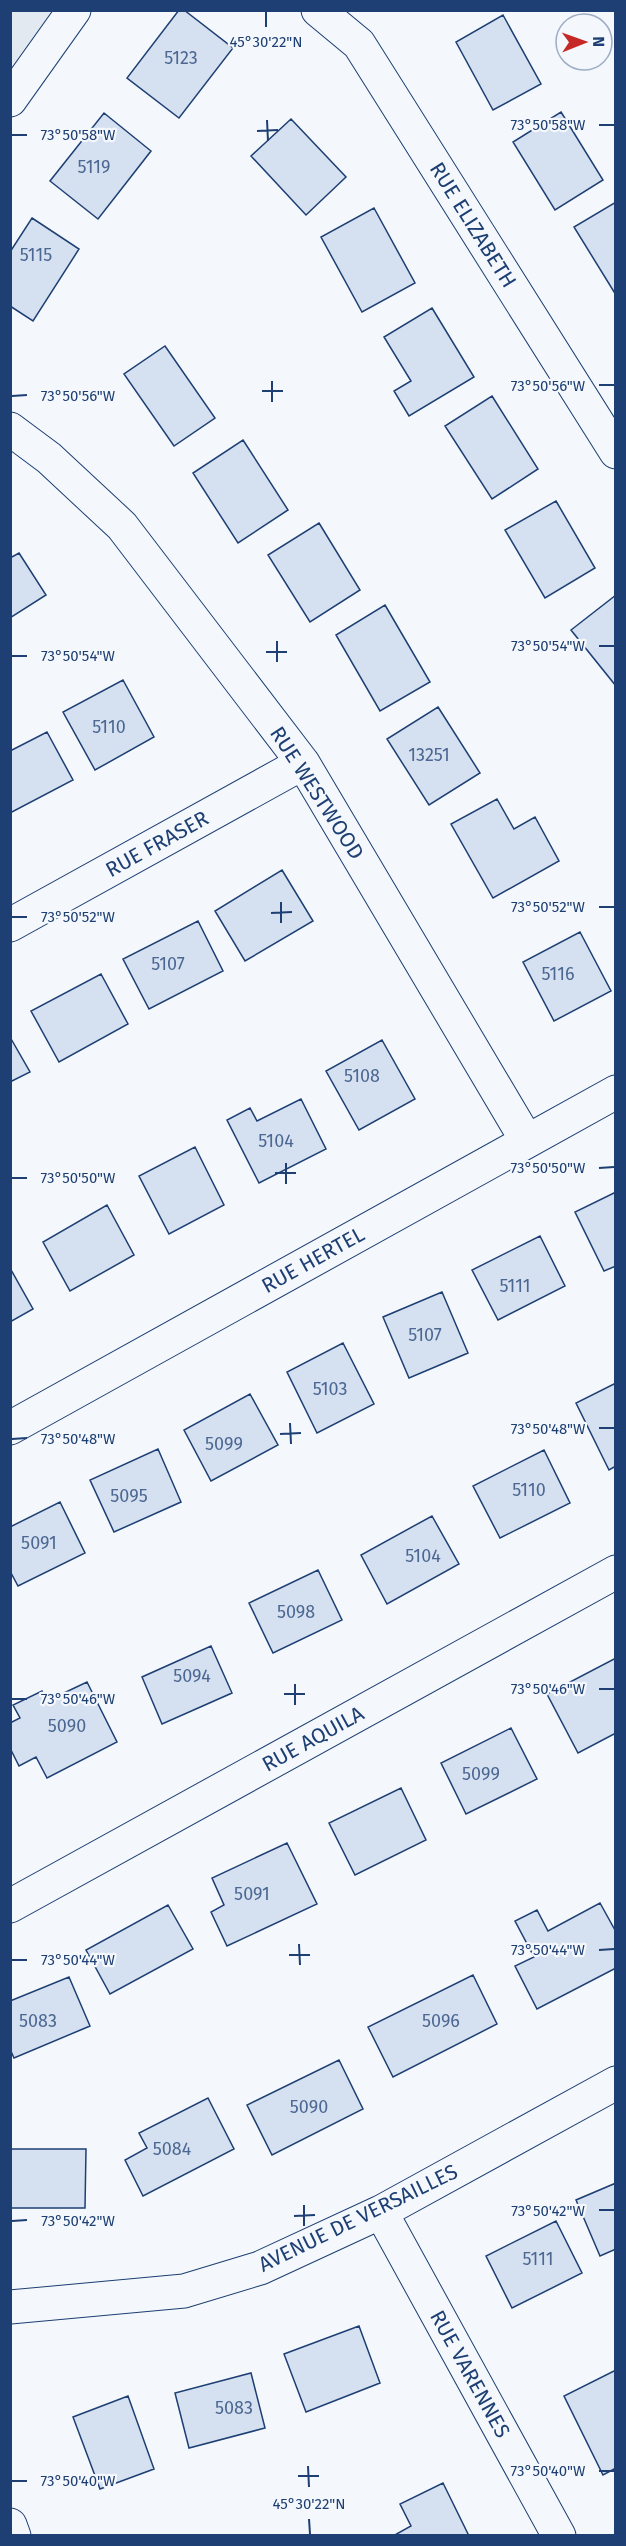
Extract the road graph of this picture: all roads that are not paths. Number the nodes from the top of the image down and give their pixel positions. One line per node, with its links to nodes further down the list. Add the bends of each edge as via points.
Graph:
1 (74, 10): 3 (street)
2 (318, 10): 5 (street, RUE ELIZABETH, via 359,44)
3 (10, 100)
4 (10, 429): 6 (street, RUE WESTWOOD, via 49,458 122,526)
5 (615, 452)
6 (303, 763): 7 (street, RUE FRASER); 9 (street, RUE WESTWOOD)
7 (10, 925)
8 (615, 1092): 9 (street, RUE HERTEL)
9 (527, 1141): 10 (street, RUE HERTEL)
10 (10, 1428)
11 (615, 1572): 12 (street, RUE AQUILA)
12 (10, 1906)
13 (615, 2083): 14 (street, AVENUE DE VERSAILLES)
14 (381, 2212): 15 (street, AVENUE DE VERSAILLES, via 260,2268 184,2291); 18 (street, RUE VARENNES)
15 (10, 2307)
16 (10, 2525): 17 (street)
17 (14, 2535)
18 (559, 2535)

